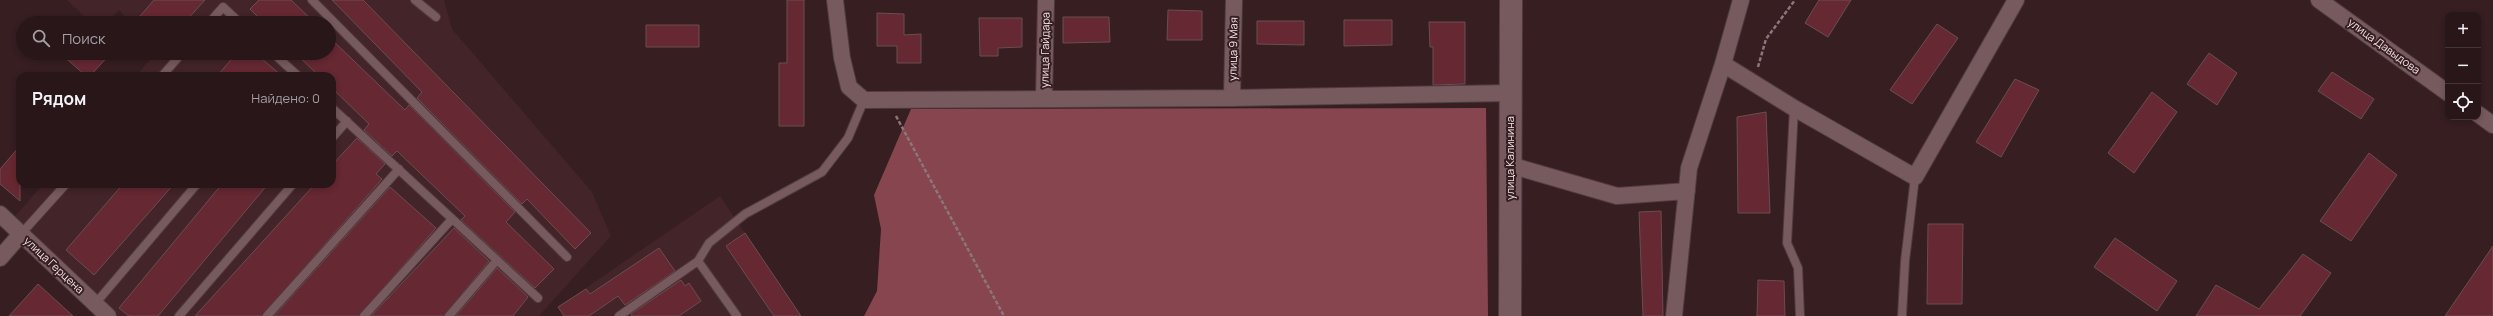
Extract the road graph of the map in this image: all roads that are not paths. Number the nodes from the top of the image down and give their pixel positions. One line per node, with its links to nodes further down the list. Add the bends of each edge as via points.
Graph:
1 (312, 0): 13 (lane)
2 (415, 0): 14 (lane)
3 (835, 0): 25 (street, via 842,58 849,87)
4 (1046, 0): 24 (street, улица Гайдара)
5 (1234, 0): 23 (street, улица 9 Мая)
6 (1511, 0): 22 (street, улица Калинина)
7 (1740, 0): 18 (street)
8 (2016, 0): 34 (street)
9 (2319, 0): 21 (street, улица Давыдова)
10 (226, 4): 11 (lane); 12 (lane)
11 (215, 16)
12 (235, 16)
13 (328, 16)
14 (436, 17)
15 (336, 24): 42 (lane)
16 (176, 60): 19 (lane)
17 (280, 60): 20 (lane)
18 (1723, 64): 26 (street); 38 (street, via 1689,168)
19 (165, 72)
20 (291, 72)
21 (2445, 91)
22 (1510, 92): 23 (street); 32 (street, улица Калинина)
23 (1232, 98): 24 (street)
24 (1044, 99): 25 (street)
25 (864, 100): 45 (lane, via 848,138 822,172 745,214 709,243)
26 (1794, 108): 34 (street); 57 (lane, via 1787,243 1798,268)
27 (336, 111): 29 (lane)
28 (2481, 116): 30 (street)
29 (347, 121): 31 (lane); 33 (lane)
30 (2493, 125)
31 (336, 133)
32 (1510, 165): 38 (street, via 1617,196); 55 (street, улица Калинина)
33 (399, 169): 40 (lane); 51 (lane)
34 (1915, 177): 58 (lane, via 1905,261)
35 (62, 188): 41 (lane)
36 (194, 188): 47 (lane)
37 (290, 188): 50 (lane)
38 (1687, 191): 56 (street)
39 (0, 214): 41 (street, улица Герцена)
40 (452, 219): 44 (lane); 52 (lane)
41 (21, 234): 43 (street); 47 (street, улица Герцена)
42 (567, 257)
43 (0, 258)
44 (497, 260): 46 (lane); 53 (lane)
45 (698, 261): 48 (lane); 54 (lane)
46 (538, 298)
47 (95, 304): 49 (street, улица Герцена)
48 (734, 315)
49 (108, 316)
50 (179, 316)
51 (267, 316)
52 (364, 316)
53 (449, 316)
54 (619, 316)
55 (1510, 316)
56 (1674, 316)
57 (1800, 316)
58 (1902, 316)

